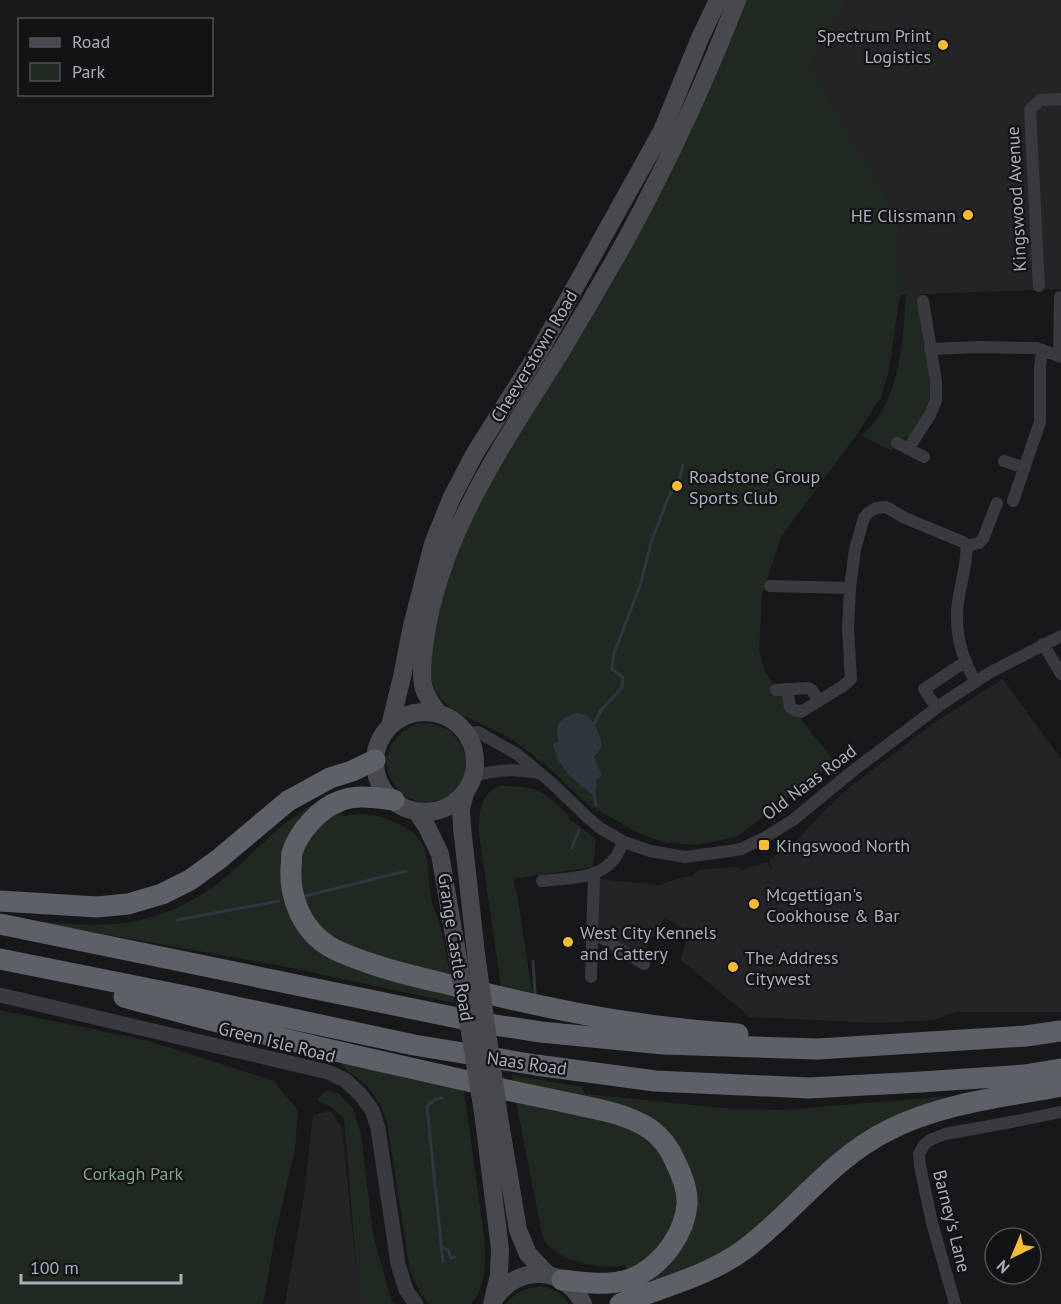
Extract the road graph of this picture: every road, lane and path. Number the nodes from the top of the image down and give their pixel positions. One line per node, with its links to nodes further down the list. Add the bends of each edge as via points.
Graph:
1 (718, 0): 26 (main road, Cheeverstown Road, via 662,131 540,351 475,453 451,499 433,544)
2 (737, 0): 25 (main road, Cheeverstown Road, via 675,146 573,331 471,500 450,550 435,591 422,663 424,688)
3 (1061, 99): 4 (street, Kingswood Avenue, via 1040,100 1030,110)
4 (1038, 286)
5 (1060, 297): 9 (street)
6 (923, 301): 7 (street)
7 (930, 349): 8 (street); 10 (street, via 936,400 930,415 903,446)
8 (1042, 350): 9 (street); 12 (street, via 1040,422)
9 (1060, 357)
10 (924, 457)
11 (1004, 461): 12 (street)
12 (1025, 468): 13 (street)
13 (1013, 501)
14 (997, 503): 15 (street, via 983,539)
15 (967, 546): 17 (street, via 886,507 876,508 864,518); 20 (street, via 957,611)
16 (770, 586): 17 (street)
17 (850, 588): 23 (street, via 851,679)
18 (1061, 636): 19 (street, Old Naas Road)
19 (1043, 644): 21 (street); 22 (street, Old Naas Road)
20 (965, 662): 22 (street); 24 (street, via 924,689)
21 (1061, 674)
22 (976, 682): 34 (street, Old Naas Road, via 854,770 793,820 741,849 685,857)
23 (819, 701): 23 (street, via 808,688 781,689 795,711 801,712)
24 (932, 701)
25 (438, 713): 26 (main road, via 416,712); 27 (main road, via 460,725)
26 (390, 726): 28 (main road, via 377,747)
27 (466, 733): 29 (street, Old Naas Road, via 478,732 517,754); 30 (main road, via 475,754)
28 (375, 760): 32 (main road, via 380,782); 37 (highway, via 288,801 212,864 162,894 128,904 96,907)
29 (539, 773): 30 (street, via 490,771); 34 (street, Old Naas Road, via 600,828)
30 (474, 776): 31 (main road)
31 (465, 793): 33 (main road, via 442,809); 50 (main road, Grange Castle Road, bridge, via 462,827)
32 (394, 800): 33 (main road); 46 (highway, via 360,796 329,806 306,826 292,853 295,901 305,922 327,945 351,957 511,999 630,1023 758,1036)
33 (416, 811): 50 (main road, Grange Castle Road, bridge, via 440,854)
34 (624, 842): 35 (street, via 608,865)
35 (594, 874): 36 (street); 39 (street)
36 (542, 881)
37 (0, 901)
38 (0, 924): 46 (highway, Naas Road, via 541,1032 738,1048 819,1049)
39 (592, 935): 41 (street); 43 (street)
40 (0, 959): 47 (highway, Naas Road, via 414,1045 655,1080 809,1088 1024,1075)
41 (644, 964)
42 (0, 965): 51 (highway, via 270,1035 602,1110 651,1130 669,1148 686,1192 683,1222 667,1252 641,1274 623,1281 609,1284)
43 (591, 977)
44 (0, 995): 52 (street, Green Isle Road, via 328,1072 345,1080 372,1110 378,1128 398,1264 406,1290)
45 (1061, 1031): 46 (highway, Naas Road)
46 (924, 1043)
47 (1061, 1069)
48 (1061, 1086): 55 (highway, via 957,1106 888,1130 848,1155 736,1255 693,1277)
49 (1061, 1112): 56 (street, Barney's Lane, via 945,1134 924,1144 919,1154 920,1166)
50 (491, 1115): 51 (main road, Grange Castle Road, via 518,1230 528,1254); 53 (main road, Grange Castle Road, via 500,1249)
51 (554, 1277): 53 (main road, Grange Castle Road, via 531,1274 515,1279 501,1289); 54 (main road, Grange Castle Road, via 572,1287)
52 (416, 1304)
53 (492, 1304)
54 (583, 1304)
55 (620, 1304)
56 (955, 1304)

